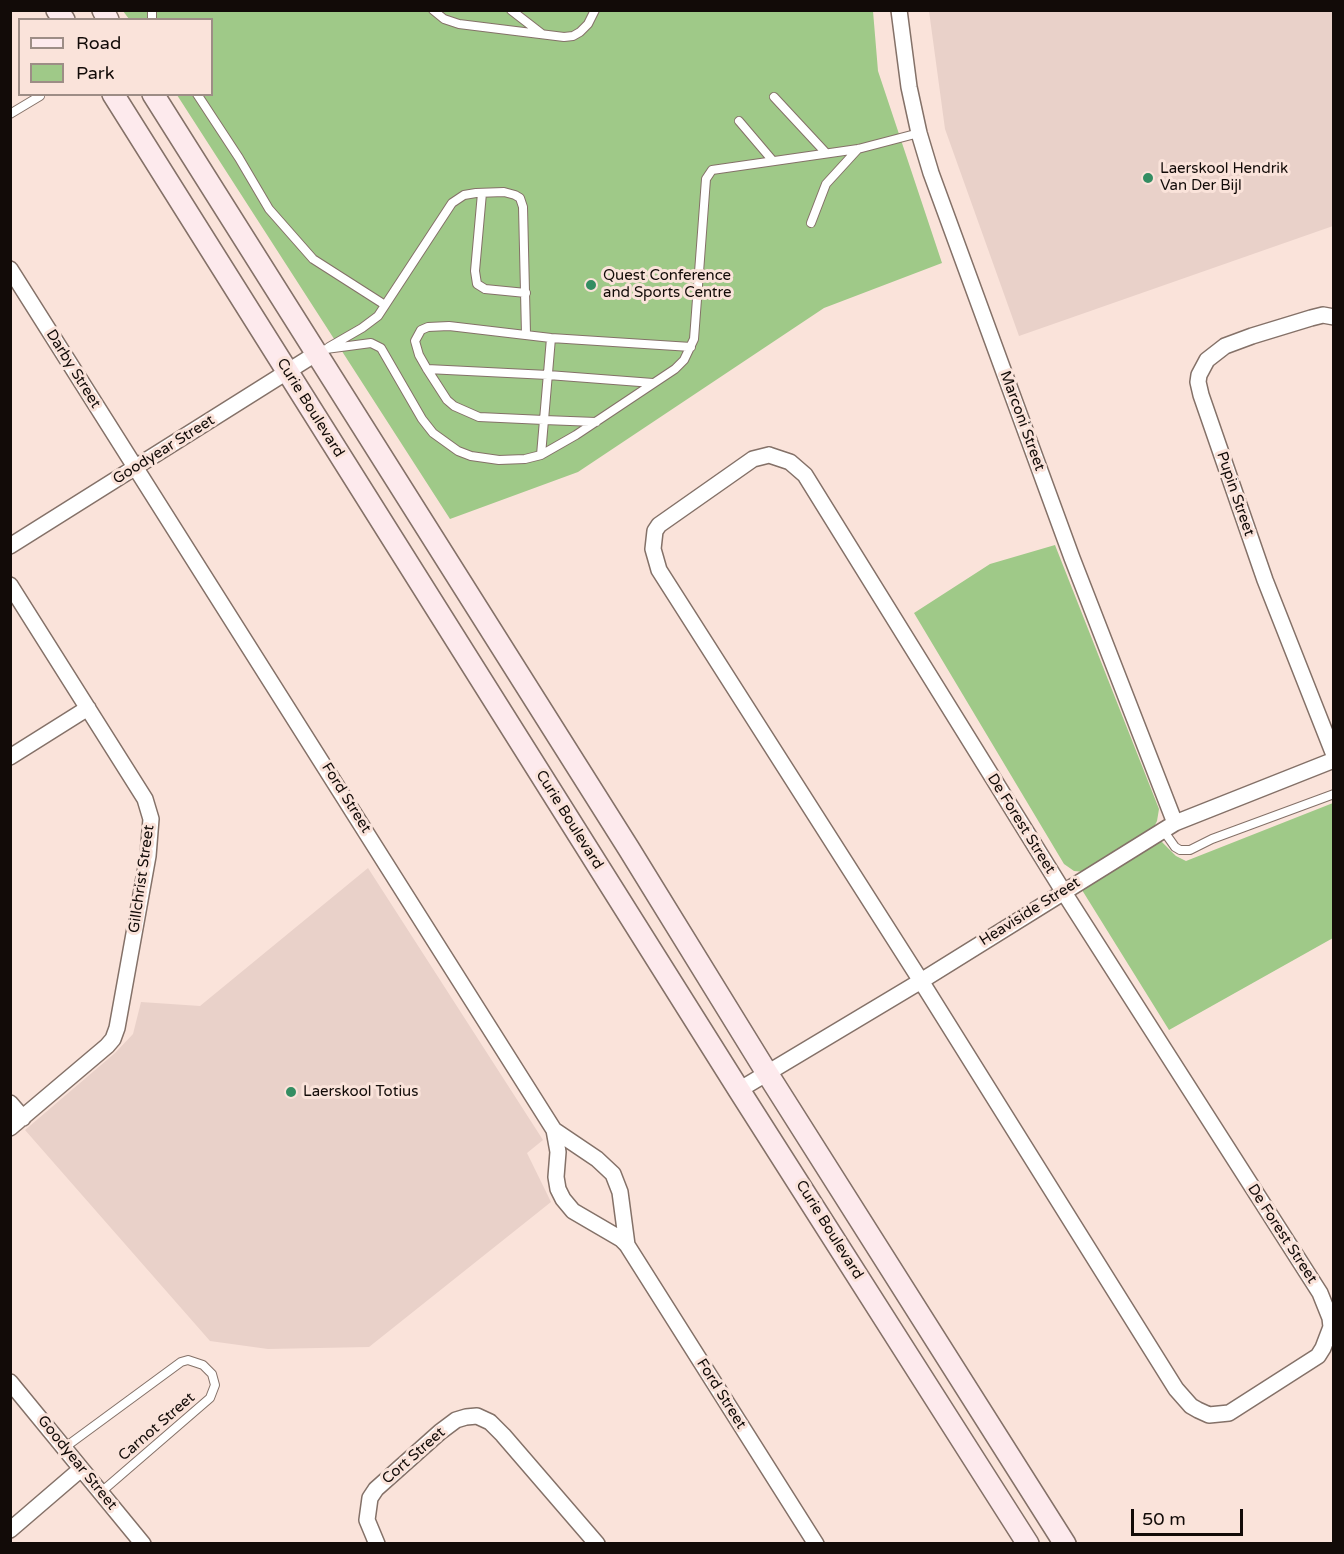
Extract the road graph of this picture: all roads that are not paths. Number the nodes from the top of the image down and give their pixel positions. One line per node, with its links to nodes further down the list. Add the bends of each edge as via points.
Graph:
1 (433, 10): 5 (lane, via 459,24)
2 (511, 10): 5 (lane)
3 (596, 10): 5 (lane, via 588,24 573,36)
4 (900, 10): 13 (street, Marconi Street)
5 (543, 35)
6 (40, 96): 11 (lane)
7 (114, 96): 28 (street, Curie Boulevard)
8 (154, 96): 26 (street)
9 (198, 96): 21 (lane, via 269,209 313,259)
10 (774, 97): 15 (lane)
11 (10, 114)
12 (740, 121): 16 (lane)
13 (919, 134): 14 (lane); 44 (street, Marconi Street)
14 (858, 149): 15 (lane); 18 (lane, via 826,184)
15 (826, 153): 16 (lane)
16 (773, 161): 25 (lane, via 712,170 708,175)
17 (482, 193): 20 (lane, via 511,193 520,198); 20 (lane, via 477,284 485,289); 21 (lane, via 464,195 452,203)
18 (811, 223)
19 (10, 269): 34 (street, Darby Street)
20 (526, 293): 23 (lane)
21 (385, 305): 26 (lane, via 373,321)
22 (1334, 317): 40 (street, Pupin Street, via 1311,318 1225,346 1207,360 1198,382 1265,580)
23 (526, 334): 24 (lane); 27 (lane, via 428,327 421,330 415,341)
24 (551, 338): 25 (lane); 29 (lane)
25 (691, 347): 30 (lane, via 675,369)
26 (321, 351): 28 (street, Goodyear Street); 33 (lane, via 371,344 381,348 422,419 433,433 458,451 499,460); 35 (street)
27 (427, 369): 29 (lane); 31 (lane, via 447,400 463,411 479,417)
28 (287, 372): 34 (street, Goodyear Street); 36 (street, Curie Boulevard)
29 (548, 375): 30 (lane); 31 (lane)
30 (653, 383): 32 (lane)
31 (543, 420): 32 (lane); 33 (lane)
32 (596, 422): 33 (lane)
33 (541, 455)
34 (136, 468): 37 (street, Goodyear Street); 54 (street, Ford Street)
35 (422, 523): 36 (street); 45 (street)
36 (394, 542): 46 (street, Curie Boulevard)
37 (10, 546)
38 (10, 585): 39 (street, Gillchrist Street)
39 (88, 708): 41 (street); 52 (street, Gillchrist Street, via 145,799 151,819 148,856 113,1039)
40 (1334, 755)
41 (10, 757)
42 (1334, 760): 44 (street, Heaviside Street)
43 (1334, 794): 44 (lane, via 1190,850 1180,850 1170,843)
44 (1169, 827): 47 (street, Heaviside Street)
45 (629, 849): 46 (street); 49 (street)
46 (601, 870): 50 (street, Curie Boulevard)
47 (1063, 891): 48 (street, Heaviside Street); 48 (street, De Forest Street, via 1320,1293 1330,1327 1323,1348 1311,1362 1229,1413 1209,1414 1191,1406 1176,1389); 48 (street, De Forest Street, via 805,475 779,457 753,459 658,525 655,558)
48 (921, 981): 49 (street, Heaviside Street)
49 (767, 1074): 50 (street, Heaviside Street); 56 (street)
50 (740, 1090): 57 (street, Curie Boulevard)
51 (10, 1103): 52 (street)
52 (23, 1118): 53 (street, Gillchrist Street)
53 (10, 1128)
54 (554, 1130): 55 (street, Ford Street, via 597,1158 613,1174 620,1192); 55 (street, Ford Street, via 558,1152 556,1176 563,1199 573,1211)
55 (627, 1245): 68 (street, Ford Street)
56 (916, 1307): 57 (street); 62 (street)
57 (889, 1325): 64 (street, Curie Boulevard)
58 (10, 1382): 59 (street, Goodyear Street)
59 (64, 1448): 60 (street, Goodyear Street); 61 (lane, Carnot Street, via 180,1362 188,1360 203,1365 212,1374 215,1385 210,1398)
60 (81, 1469): 61 (street, Goodyear Street); 63 (street)
61 (100, 1492): 65 (street, Goodyear Street)
62 (1044, 1509): 64 (street); 69 (street)
63 (10, 1530)
64 (1022, 1535)
65 (143, 1544)
66 (377, 1544): 67 (street, Cort Street, via 367,1520 370,1498 376,1489 456,1420 477,1416 503,1435)
67 (597, 1544)
68 (816, 1544)
69 (1065, 1544)

